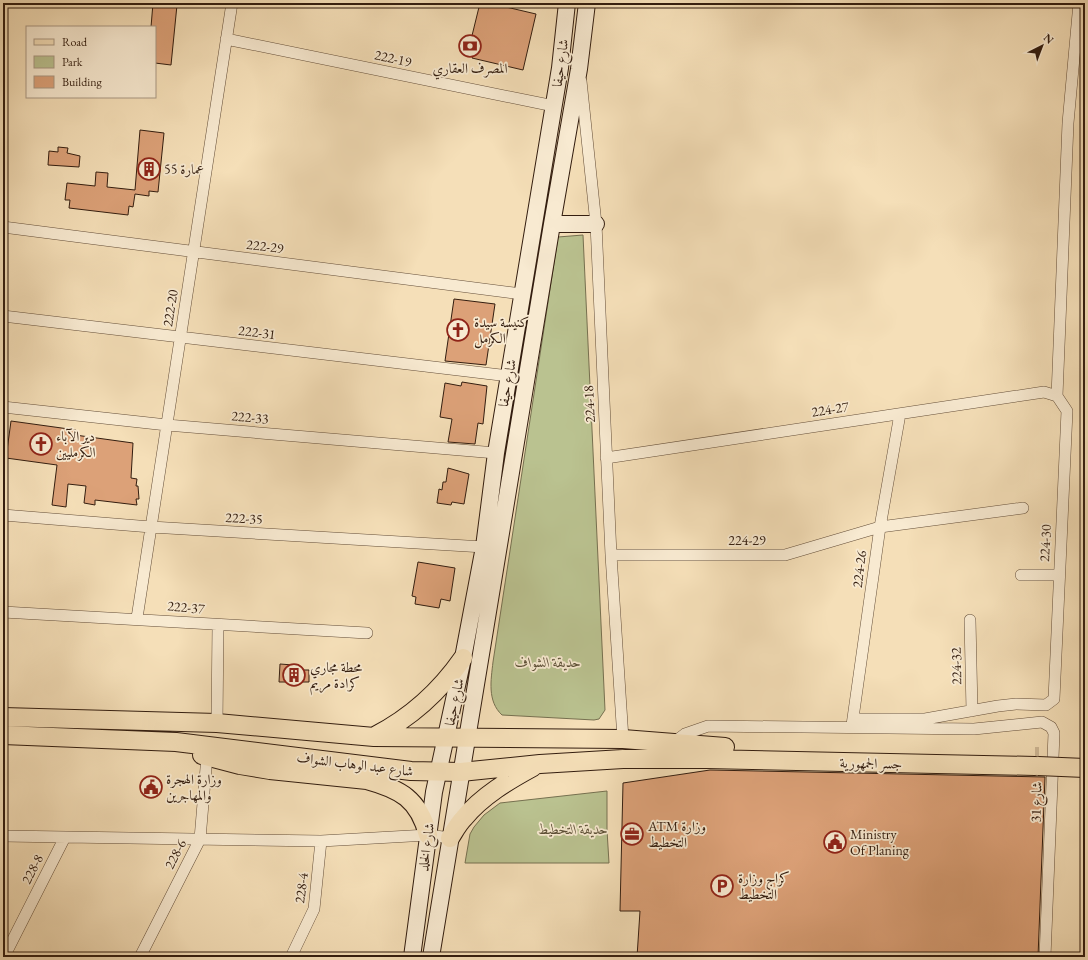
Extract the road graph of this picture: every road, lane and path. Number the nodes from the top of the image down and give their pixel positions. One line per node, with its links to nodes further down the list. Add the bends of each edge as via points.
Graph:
1 (232, 3): 5 (street, 222-20)
2 (567, 3): 7 (main road, شارع حيفا)
3 (587, 3): 6 (main road, شارع حيفا)
4 (1079, 3): 16 (street, via 1068,123)
5 (226, 39): 7 (street, 222-19); 11 (street, 222-20)
6 (579, 69): 8 (main road, شارع حيفا); 9 (street, 224-18)
7 (554, 106): 12 (main road, شارع حيفا)
8 (552, 224): 9 (main road); 43 (main road, شارع حيفا)
9 (596, 224): 21 (street, 224-18)
10 (3, 227): 11 (street, 222-29)
11 (193, 252): 12 (street, 222-29); 14 (street, 222-20)
12 (522, 294): 15 (main road, شارع حيفا)
13 (3, 316): 14 (street, 222-31)
14 (180, 338): 15 (street, 222-31); 19 (street, 222-20)
15 (509, 376): 20 (main road, شارع حيفا)
16 (1057, 396): 18 (street, 224-27, via 1044,392); 29 (street, 224-30, via 1067,411)
17 (3, 407): 19 (street, 222-33)
18 (900, 414): 21 (street, 224-27); 24 (street, 224-26)
19 (167, 425): 20 (street, 222-33); 25 (street, 222-20)
20 (496, 453): 26 (main road, شارع حيفا)
21 (606, 458): 27 (street, 224-18)
22 (1023, 508): 24 (street, 224-29)
23 (3, 515): 25 (street, 222-35)
24 (880, 526): 27 (street, 224-29, via 785,555); 39 (street, 224-26)
25 (151, 527): 26 (street, 222-35); 31 (street, 222-20)
26 (484, 547): 35 (main road, شارع حيفا)
27 (611, 555): 44 (street, 224-18)
28 (1021, 575): 29 (street)
29 (1059, 575): 36 (street, 224-30, via 1055,695 1051,703 1016,704)
30 (3, 612): 31 (street, 222-37)
31 (137, 618): 33 (street, 222-37)
32 (970, 620): 36 (street, 224-32)
33 (218, 625): 34 (street, 222-37); 38 (street)
34 (367, 633)
35 (463, 658): 41 (main road, via 426,701 401,721); 42 (main road, شارع حيفا)
36 (972, 711): 39 (street, via 925,719)
37 (3, 717): 38 (main road, شارع عبد الوهاب الشواف)
38 (217, 723): 41 (main road, شارع عبد الوهاب الشواف)
39 (852, 724): 46 (street, via 708,726 685,734); 66 (street, شارع 31, via 974,729 1042,722 1053,730)
40 (3, 736): 45 (main road, شارع عبد الوهاب الشواف)
41 (374, 737): 42 (main road, شارع عبد الوهاب الشواف)
42 (446, 738): 43 (main road, شارع عبد الوهاب الشواف); 53 (main road, شارع الخلد)
43 (467, 738): 44 (main road, شارع عبد الوهاب الشواف); 54 (main road, شارع الخلد)
44 (623, 739): 46 (main road, شارع عبد الوهاب الشواف)
45 (176, 742): 48 (main road); 53 (main road, شارع عبد الوهاب الشواف, via 411,771)
46 (673, 743): 47 (main road, شارع عبد الوهاب الشواف)
47 (707, 753): 50 (main road, جسر الجمهورية); 51 (main road, شارع عبد الوهاب الشواف)
48 (208, 756): 55 (main road, via 240,765 367,780 385,785 400,792 417,808 424,818); 59 (street, 228-6)
49 (1085, 756): 50 (main road, جسر الجمهورية)
50 (1037, 761): 52 (main road, جسر الجمهورية, bridge)
51 (540, 764): 54 (main road, شارع عبد الوهاب الشواف); 58 (main road, via 507,782 480,803 464,818)
52 (1085, 768)
53 (438, 772): 54 (main road, شارع عبد الوهاب الشواف); 55 (main road, شارع الخلد)
54 (461, 772): 58 (main road, شارع الخلد)
55 (428, 835): 58 (street); 60 (street); 64 (main road, شارع الخلد)
56 (3, 836): 57 (street)
57 (65, 836): 59 (street); 61 (street, 228-8)
58 (450, 838): 65 (main road, شارع الخلد)
59 (200, 839): 60 (street); 62 (street, 228-6)
60 (321, 841): 63 (street, 228-4, via 314,909)
61 (4, 957)
62 (140, 957)
63 (291, 957)
64 (412, 957)
65 (431, 957)
66 (1045, 957)

